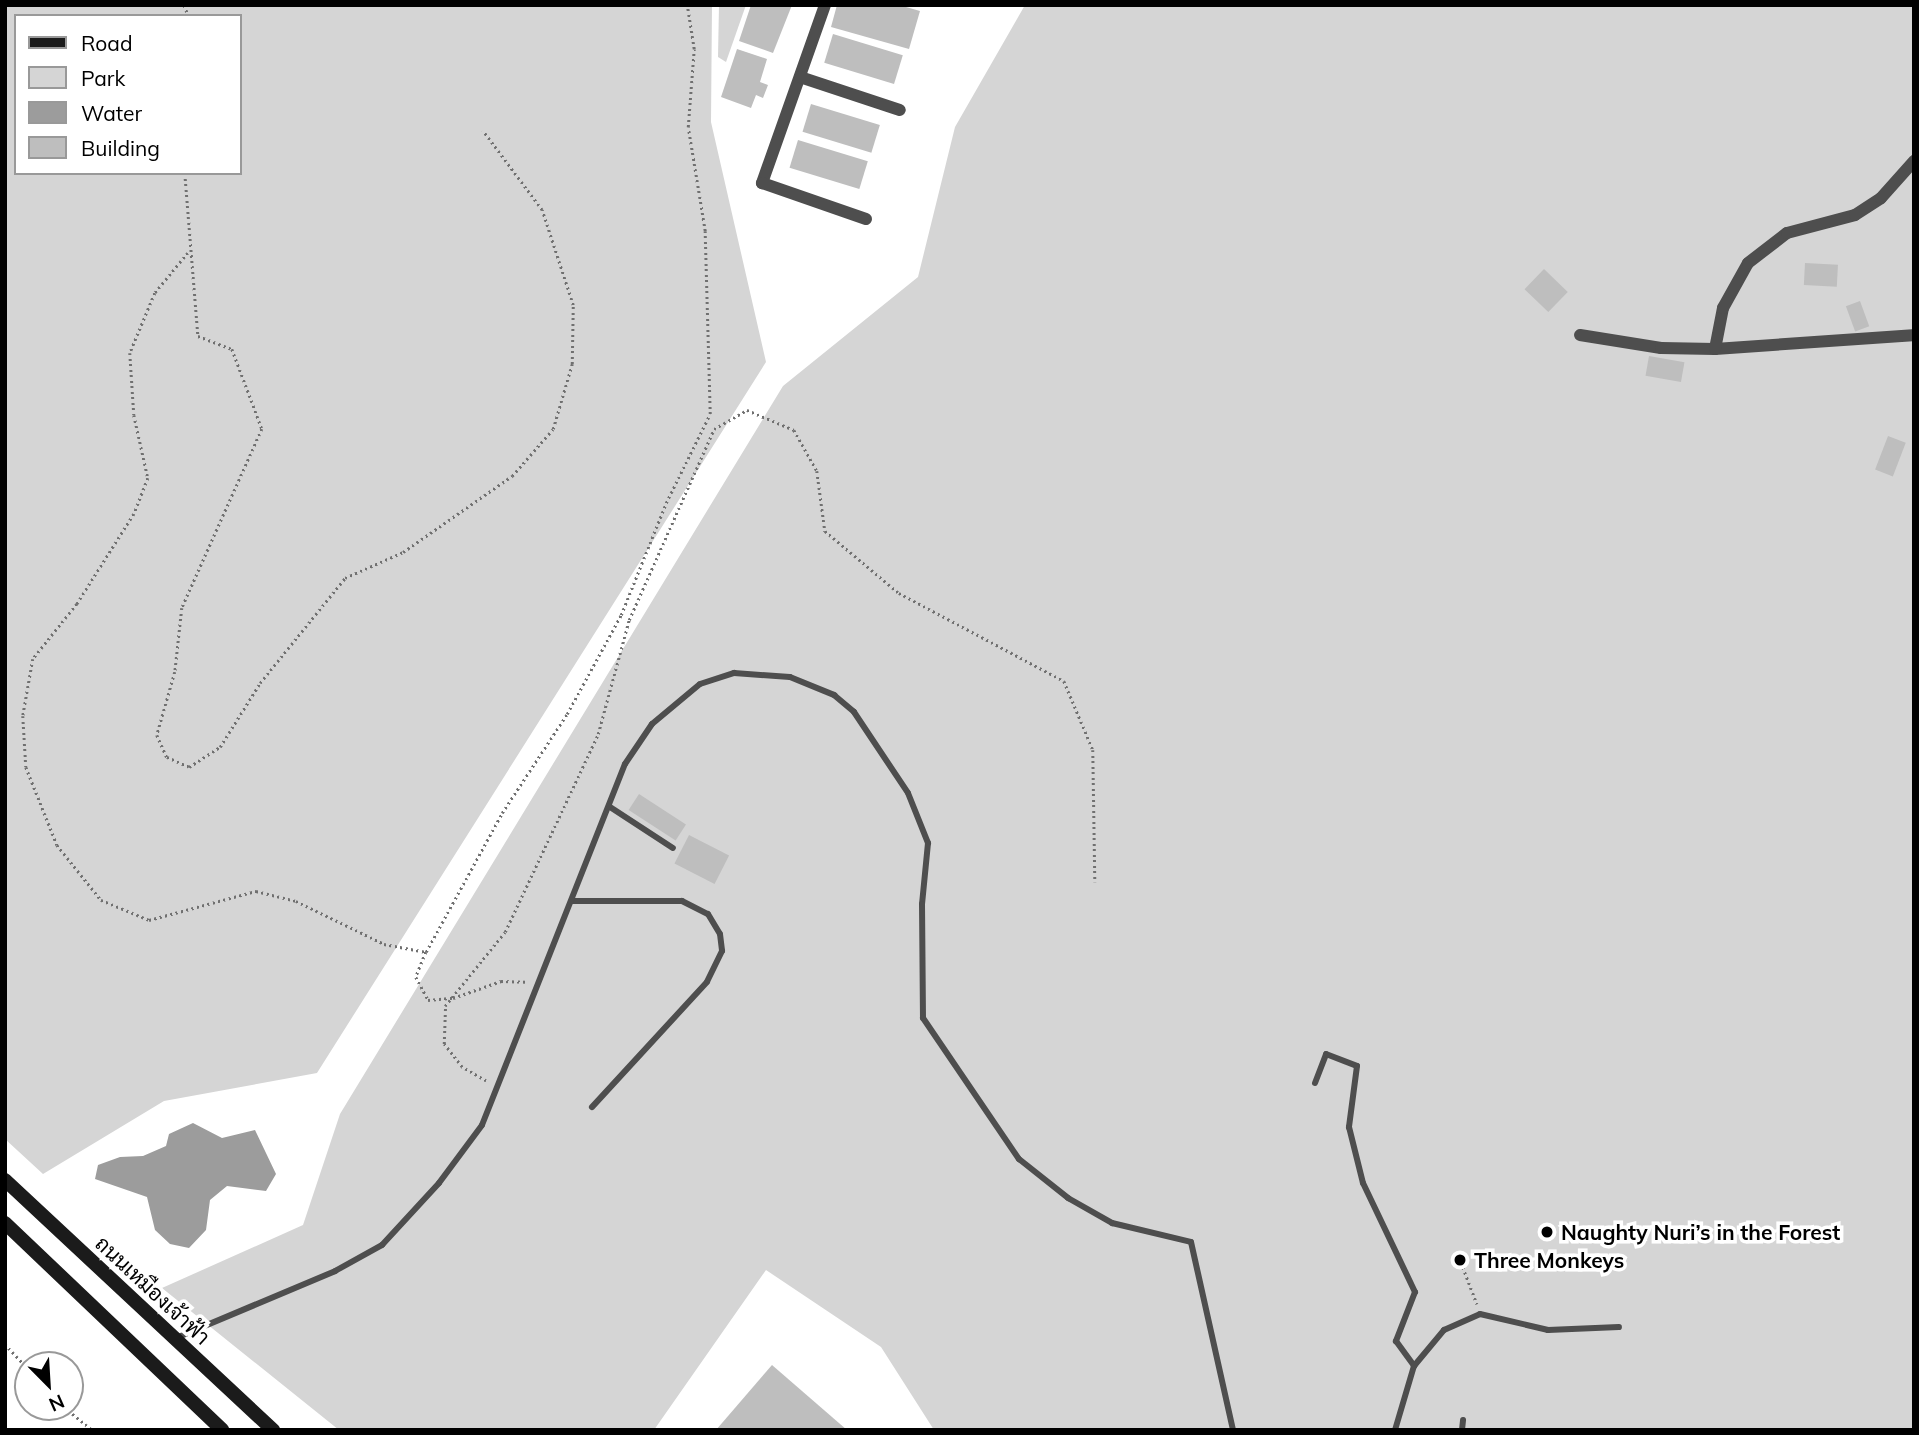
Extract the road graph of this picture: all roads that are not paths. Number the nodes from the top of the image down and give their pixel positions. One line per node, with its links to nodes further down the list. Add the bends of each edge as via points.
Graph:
1 (825, 5): 2 (street)
2 (800, 77): 3 (street); 5 (street, via 762,183)
3 (900, 110)
4 (1914, 161): 8 (street, via 1881,198 1855,215 1787,233 1748,263 1723,308)
5 (866, 219)
6 (1580, 335): 8 (street, via 1661,348)
7 (1913, 335): 8 (street)
8 (1715, 349)
9 (610, 807): 10 (lane); 11 (lane); 22 (lane, via 625,764 652,724 701,684 734,673 790,677 834,695 854,712 908,793 928,843 922,904 923,1018 1019,1159 1068,1198 1112,1223 1191,1242)
10 (673, 848)
11 (572, 901): 13 (lane, via 682,901 708,914 720,934 722,951 707,982); 17 (lane, via 482,1125 439,1183 382,1245 335,1271)
12 (1315, 1083): 18 (lane, via 1326,1054 1357,1066 1349,1127 1363,1183 1415,1292 1396,1341)
13 (592, 1107)
14 (5, 1180): 17 (street, ถนนเหมืองเจ้าฟ้า)
15 (5, 1223): 20 (street)
16 (1619, 1327): 18 (lane, via 1548,1330 1480,1314 1444,1330)
17 (174, 1339): 21 (street, ถนนเหมืองเจ้าฟ้า)
18 (1414, 1366): 23 (lane)
19 (1462, 1420): 24 (lane)
20 (222, 1430)
21 (273, 1430)
22 (1233, 1430)
23 (1395, 1430)
24 (1462, 1430)

